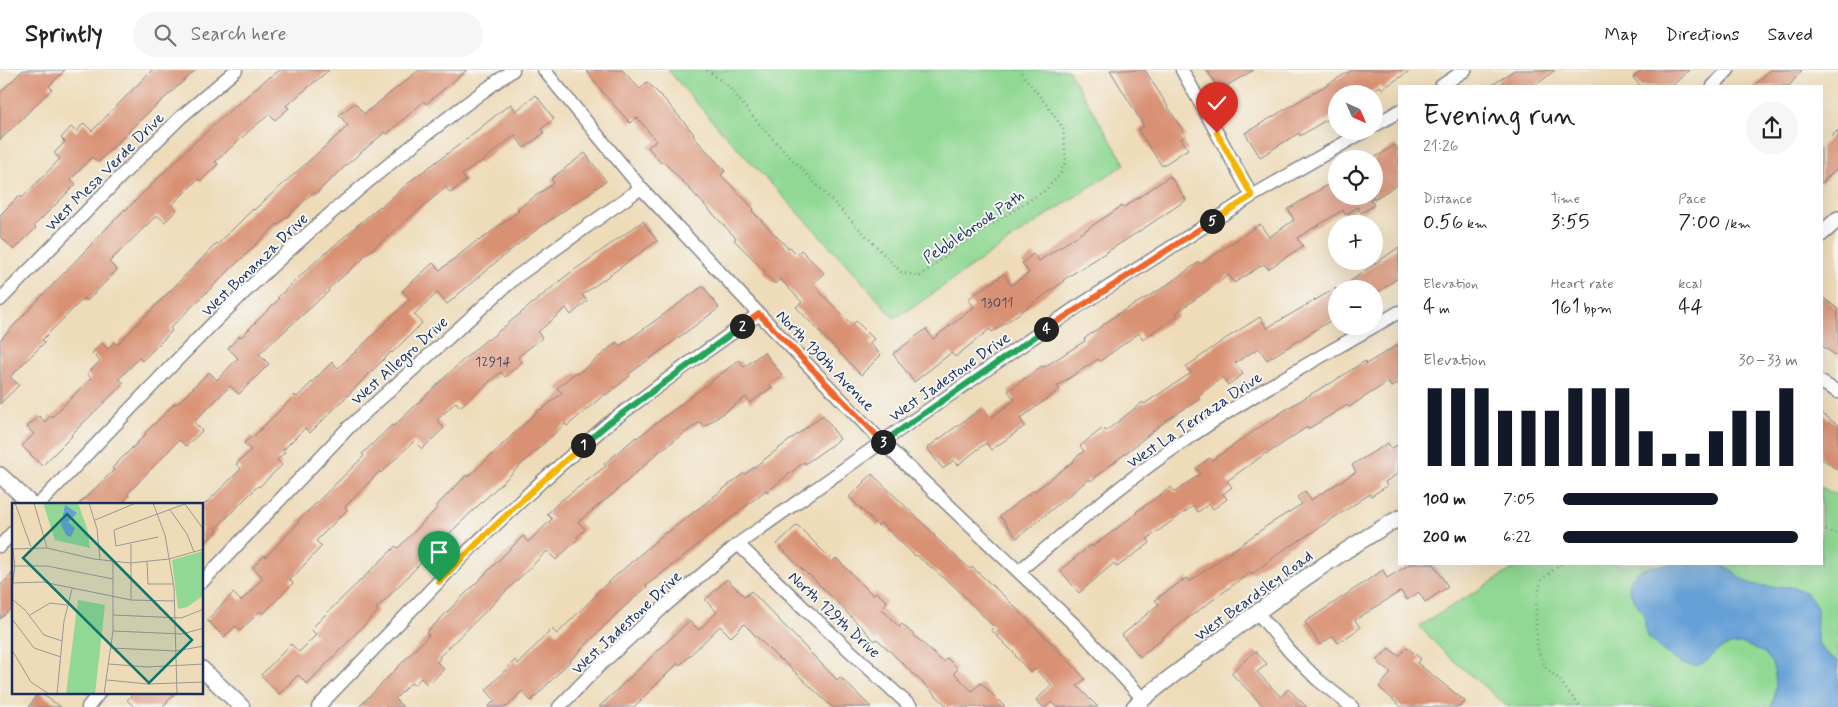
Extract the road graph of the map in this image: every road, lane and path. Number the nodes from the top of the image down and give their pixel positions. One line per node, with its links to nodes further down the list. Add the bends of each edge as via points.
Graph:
1 (236, 70): 18 (street, West Mesa Verde Drive, via 126,171)
2 (513, 70): 26 (street, West Bonanza Drive, via 466,103 333,211 271,268)
3 (544, 70): 14 (street, North 130th Avenue)
4 (707, 70): 5 (path, Pebblebrook Path, via 728,86 764,130 902,273 920,276 959,245 1044,191 1060,175 1066,160 1063,128)
5 (1019, 70)
6 (1182, 70): 15 (street)
7 (1465, 70): 9 (street)
8 (1728, 70): 10 (street)
9 (1442, 85)
10 (1714, 85)
11 (1398, 112): 12 (street)
12 (1383, 121)
13 (1349, 140): 15 (street, West Jadestone Drive)
14 (641, 188): 20 (street, North 130th Avenue); 35 (street, West Allegro Drive, via 509,283 349,427)
15 (1252, 196): 23 (street, West Jadestone Drive, via 1074,309)
16 (1838, 219): 17 (street)
17 (1823, 232)
18 (0, 300)
19 (1398, 313): 34 (street, West La Terraza Drive, via 1259,394 1172,450 1081,518)
20 (759, 314): 23 (street, North 130th Avenue); 42 (street, via 609,423 542,481 470,549)
21 (1823, 383): 22 (street)
22 (1838, 392)
23 (882, 442): 31 (street, West Jadestone Drive); 34 (street, North 130th Avenue)
24 (0, 475): 25 (street)
25 (30, 503)
26 (40, 503)
27 (1398, 519): 36 (street, West Beardsley Road, via 1308,574)
28 (1823, 530): 30 (path)
29 (12, 533): 32 (street)
30 (1838, 534)
31 (738, 544): 43 (street, West Jadestone Drive, via 666,604); 44 (street, North 129th Drive)
32 (0, 546)
33 (1560, 565): 46 (path, via 1542,579 1536,601 1538,651 1546,668 1559,679)
34 (1019, 571): 39 (street, North 130th Avenue, via 1080,630)
35 (204, 580)
36 (1257, 612): 39 (street, West Beardsley Road); 45 (street, via 1318,680)
37 (204, 671): 41 (street)
38 (98, 694): 40 (street)
39 (1139, 703)
40 (88, 707)
41 (242, 707)
42 (318, 707)
43 (559, 707)
44 (910, 707)
45 (1352, 707)
46 (1580, 707)

